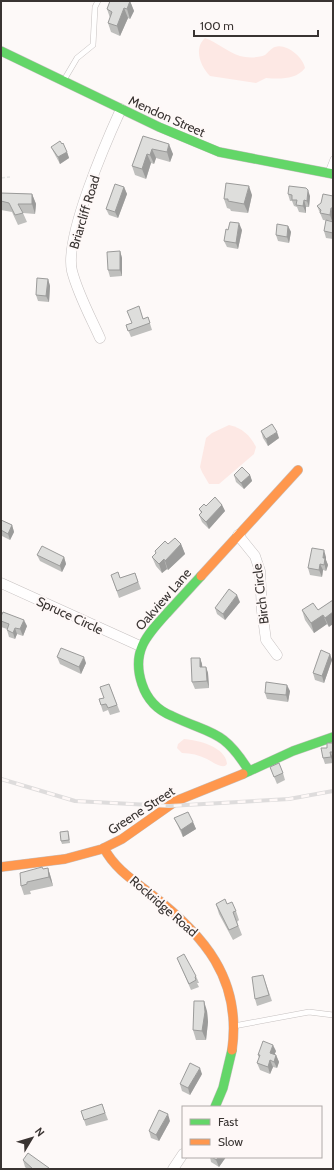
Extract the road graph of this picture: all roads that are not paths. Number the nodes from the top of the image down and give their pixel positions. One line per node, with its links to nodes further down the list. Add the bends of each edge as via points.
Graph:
1 (98, 1): 3 (lane, via 95,7 93,45 77,58)
2 (1, 51): 3 (street, Mendon Street)
3 (63, 82): 4 (street, Mendon Street)
4 (121, 109): 6 (street, Mendon Street, via 219,152); 7 (street, Briarcliff Road, via 83,206 70,254 73,275)
5 (333, 159): 6 (lane)
6 (330, 173)
7 (100, 338)
8 (298, 470): 9 (street, Oakview Lane)
9 (238, 535): 11 (street, Oakview Lane); 12 (street, Birch Circle, via 256,556 261,577 264,632 266,640)
10 (1, 583): 11 (street, Spruce Circle)
11 (140, 646): 14 (street, Oakview Lane, via 138,672 147,698 177,720 220,736 235,749)
12 (277, 655)
13 (333, 737): 14 (street, Greene Street, via 300,747)
14 (249, 771): 15 (street, Greene Street, via 176,801 136,830)
15 (104, 848): 16 (street, Greene Street, via 61,860); 18 (street, Rockridge Road, via 113,863 187,923 211,951 227,987)
16 (1, 867)
17 (333, 1015): 18 (lane, via 309,1012)
18 (233, 1026): 19 (street, Rockridge Road, via 230,1069)
19 (215, 1106)
20 (182, 1156): 21 (street)
21 (173, 1169)

